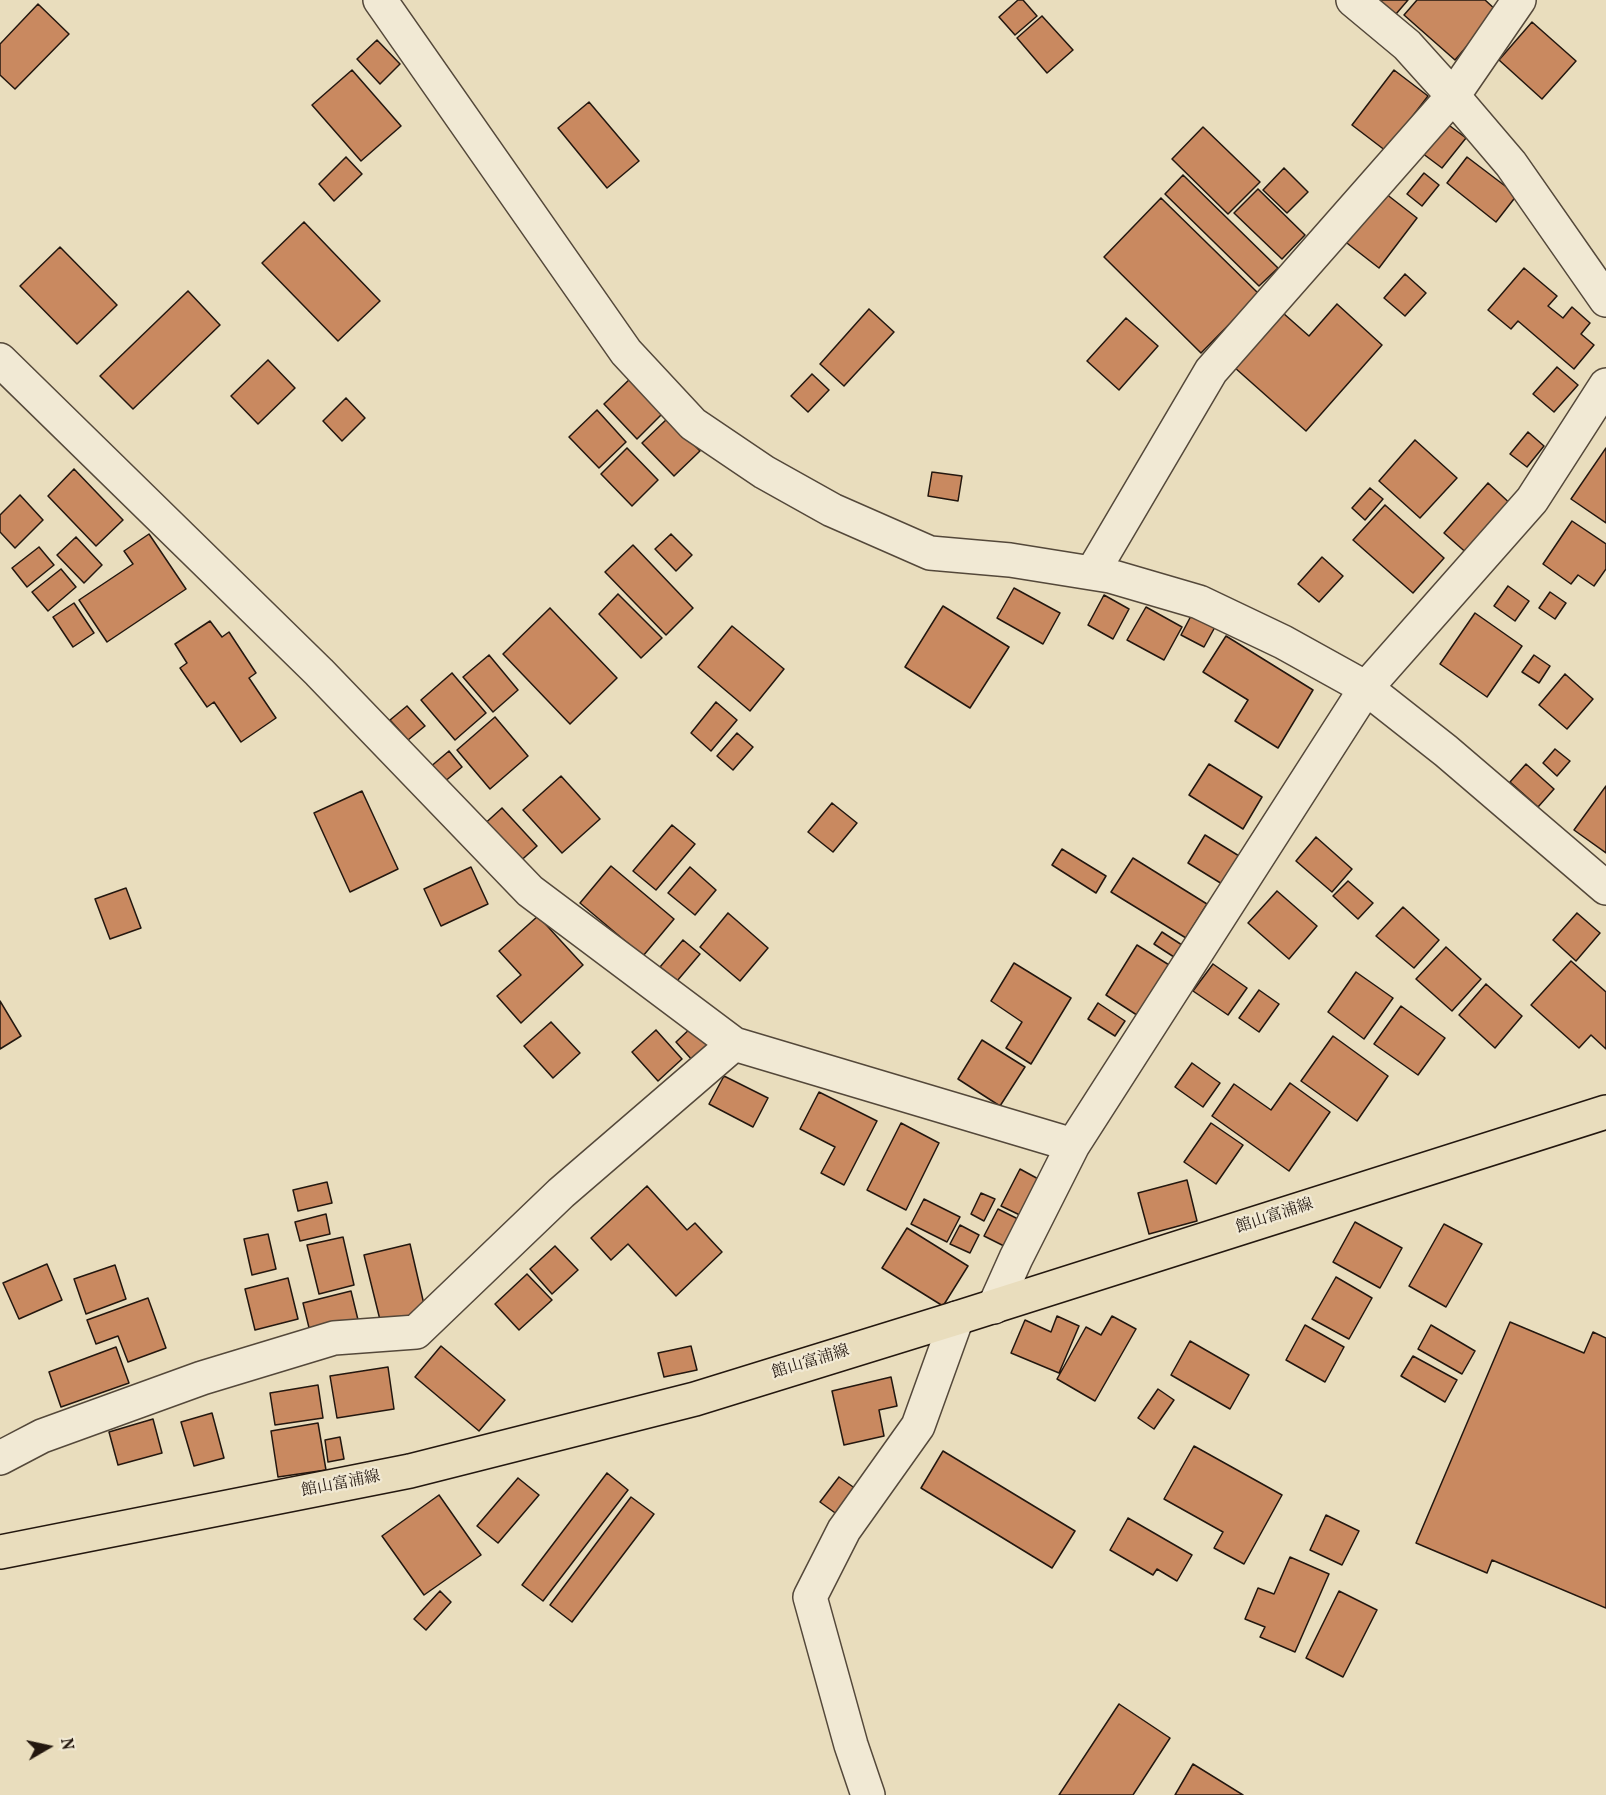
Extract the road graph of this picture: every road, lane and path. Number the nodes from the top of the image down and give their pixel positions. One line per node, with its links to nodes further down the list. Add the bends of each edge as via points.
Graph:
1 (380, 0): 8 (street, via 626,352 693,424 764,472 832,510 930,553)
2 (1353, 0): 4 (street, via 1407,45)
3 (1518, 0): 4 (street)
4 (1454, 96): 5 (street, via 1511,164); 8 (street, via 1211,371)
5 (1606, 300)
6 (0, 360): 11 (street, via 319,672 530,891)
7 (1606, 386): 9 (street, via 1532,500)
8 (1092, 573): 9 (street, via 1199,602)
9 (1366, 688): 10 (street); 13 (street)
10 (1606, 888)
11 (734, 1044): 13 (street); 16 (street, via 561,1192 416,1332 334,1338 202,1378 42,1436)
12 (1606, 1112): 14 (main road, 館山富浦線)
13 (1073, 1146): 14 (street)
14 (994, 1307): 15 (main road, 館山富浦線)
15 (957, 1318): 17 (main road, 館山富浦線, via 695,1399 410,1471); 18 (street, via 918,1426 844,1530 810,1597)
16 (0, 1458)
17 (0, 1552)
18 (868, 1795)

